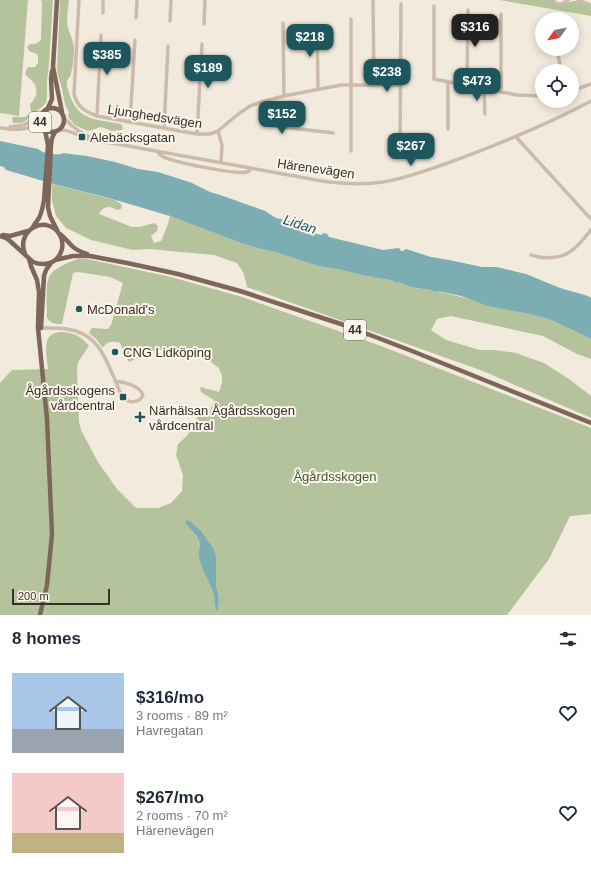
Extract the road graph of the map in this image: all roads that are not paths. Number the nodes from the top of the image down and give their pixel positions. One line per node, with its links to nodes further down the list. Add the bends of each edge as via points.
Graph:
1 (56, 0): 27 (main road, 44)
2 (79, 0): 46 (street, Ljunghedsvägen, via 74,94 79,106)
3 (103, 0): 15 (street)
4 (137, 0): 17 (street)
5 (171, 0): 19 (street)
6 (205, 0): 21 (street)
7 (373, 0): 31 (street)
8 (553, 0): 9 (street, via 558,4)
9 (568, 0)
10 (578, 0): 12 (street)
11 (401, 4): 32 (street)
12 (591, 5)
13 (434, 6): 28 (street, via 434,79)
14 (468, 10): 33 (street)
15 (103, 13)
16 (501, 14): 37 (street)
17 (136, 18)
18 (351, 19): 29 (street)
19 (170, 21)
20 (283, 22): 38 (street)
21 (204, 24)
22 (317, 26): 36 (street)
23 (101, 35): 46 (street)
24 (135, 40): 48 (street)
25 (202, 44): 57 (street)
26 (168, 46): 52 (street)
27 (53, 67): 42 (main road, 44, via 53,94); 43 (main road, 44)
28 (448, 82): 33 (street); 53 (street)
29 (352, 84): 31 (street, Ljunghedsvägen); 36 (street, Ljunghedsvägen); 62 (street)
30 (591, 84): 35 (street)
31 (374, 85): 32 (street, Ljunghedsvägen)
32 (401, 85): 63 (street)
33 (467, 86): 34 (street)
34 (484, 88): 37 (street); 44 (street)
35 (579, 88)
36 (318, 89): 38 (street, Ljunghedsvägen)
37 (501, 91): 39 (street)
38 (284, 96): 41 (street, Ljunghedsvägen)
39 (535, 96)
40 (591, 101): 58 (street, Härenevägen)
41 (261, 102): 55 (street, Ljunghedsvägen, via 250,106); 56 (street, via 262,120 267,125)
42 (46, 110): 43 (main road, 44, via 55,108); 45 (main road, 44)
43 (62, 112): 47 (main road, 44)
44 (485, 114)
45 (41, 115): 50 (street, via 24,125); 51 (main road, 44, via 40,121)
46 (97, 116): 48 (street, Ljunghedsvägen)
47 (65, 119): 54 (main road, 44, via 64,125); 59 (street, Härenevägen, via 75,129)
48 (130, 122): 52 (street, Ljunghedsvägen)
49 (0, 128): 50 (street)
50 (5, 128): 51 (street)
51 (44, 128): 54 (main road, 44, via 50,132); 60 (main road, 44)
52 (164, 128): 57 (street, Ljunghedsvägen)
53 (448, 129)
54 (58, 131): 59 (street, Härenevägen, via 70,131); 60 (main road, 44)
55 (218, 131): 57 (street, Ljunghedsvägen); 64 (street, via 222,145)
56 (333, 133)
57 (197, 134)
58 (516, 137): 65 (street, Härenevägen, via 425,171 384,182 346,184); 67 (street)
59 (97, 141): 61 (street, Härenevägen)
60 (49, 145): 66 (main road, 44)
61 (157, 151): 64 (street, Härenevägen); 65 (street, via 162,156 181,163 218,170 245,172)
62 (351, 151)
63 (400, 153)
64 (221, 162): 65 (street, Härenevägen)
65 (252, 168)
66 (47, 193): 68 (main road, 44, via 40,217); 71 (main road, 44, via 50,216)
67 (591, 219)
68 (33, 227): 70 (main road, 44); 71 (main road, 44, via 46,225)
69 (591, 230): 74 (street, via 577,247 566,254 547,258)
70 (28, 231): 72 (main road); 73 (main road, via 23,244)
71 (59, 233): 75 (main road, 44, via 73,247); 77 (main road, 44, via 62,248)
72 (0, 236): 73 (main road)
73 (25, 254): 76 (main road)
74 (531, 255)
75 (90, 256): 77 (main road, 44, via 72,256); 80 (main road, 44, via 178,274 240,291 336,323)
76 (29, 259): 77 (main road, 44, via 40,264); 78 (main road, via 38,285)
77 (54, 261): 78 (main road, via 44,276)
78 (40, 328): 79 (street, via 68,329 84,334 104,356); 81 (main road, via 52,534 47,585)
79 (115, 381): 79 (street, via 126,400 134,402 142,398 141,390)
80 (591, 423)
81 (40, 615)

